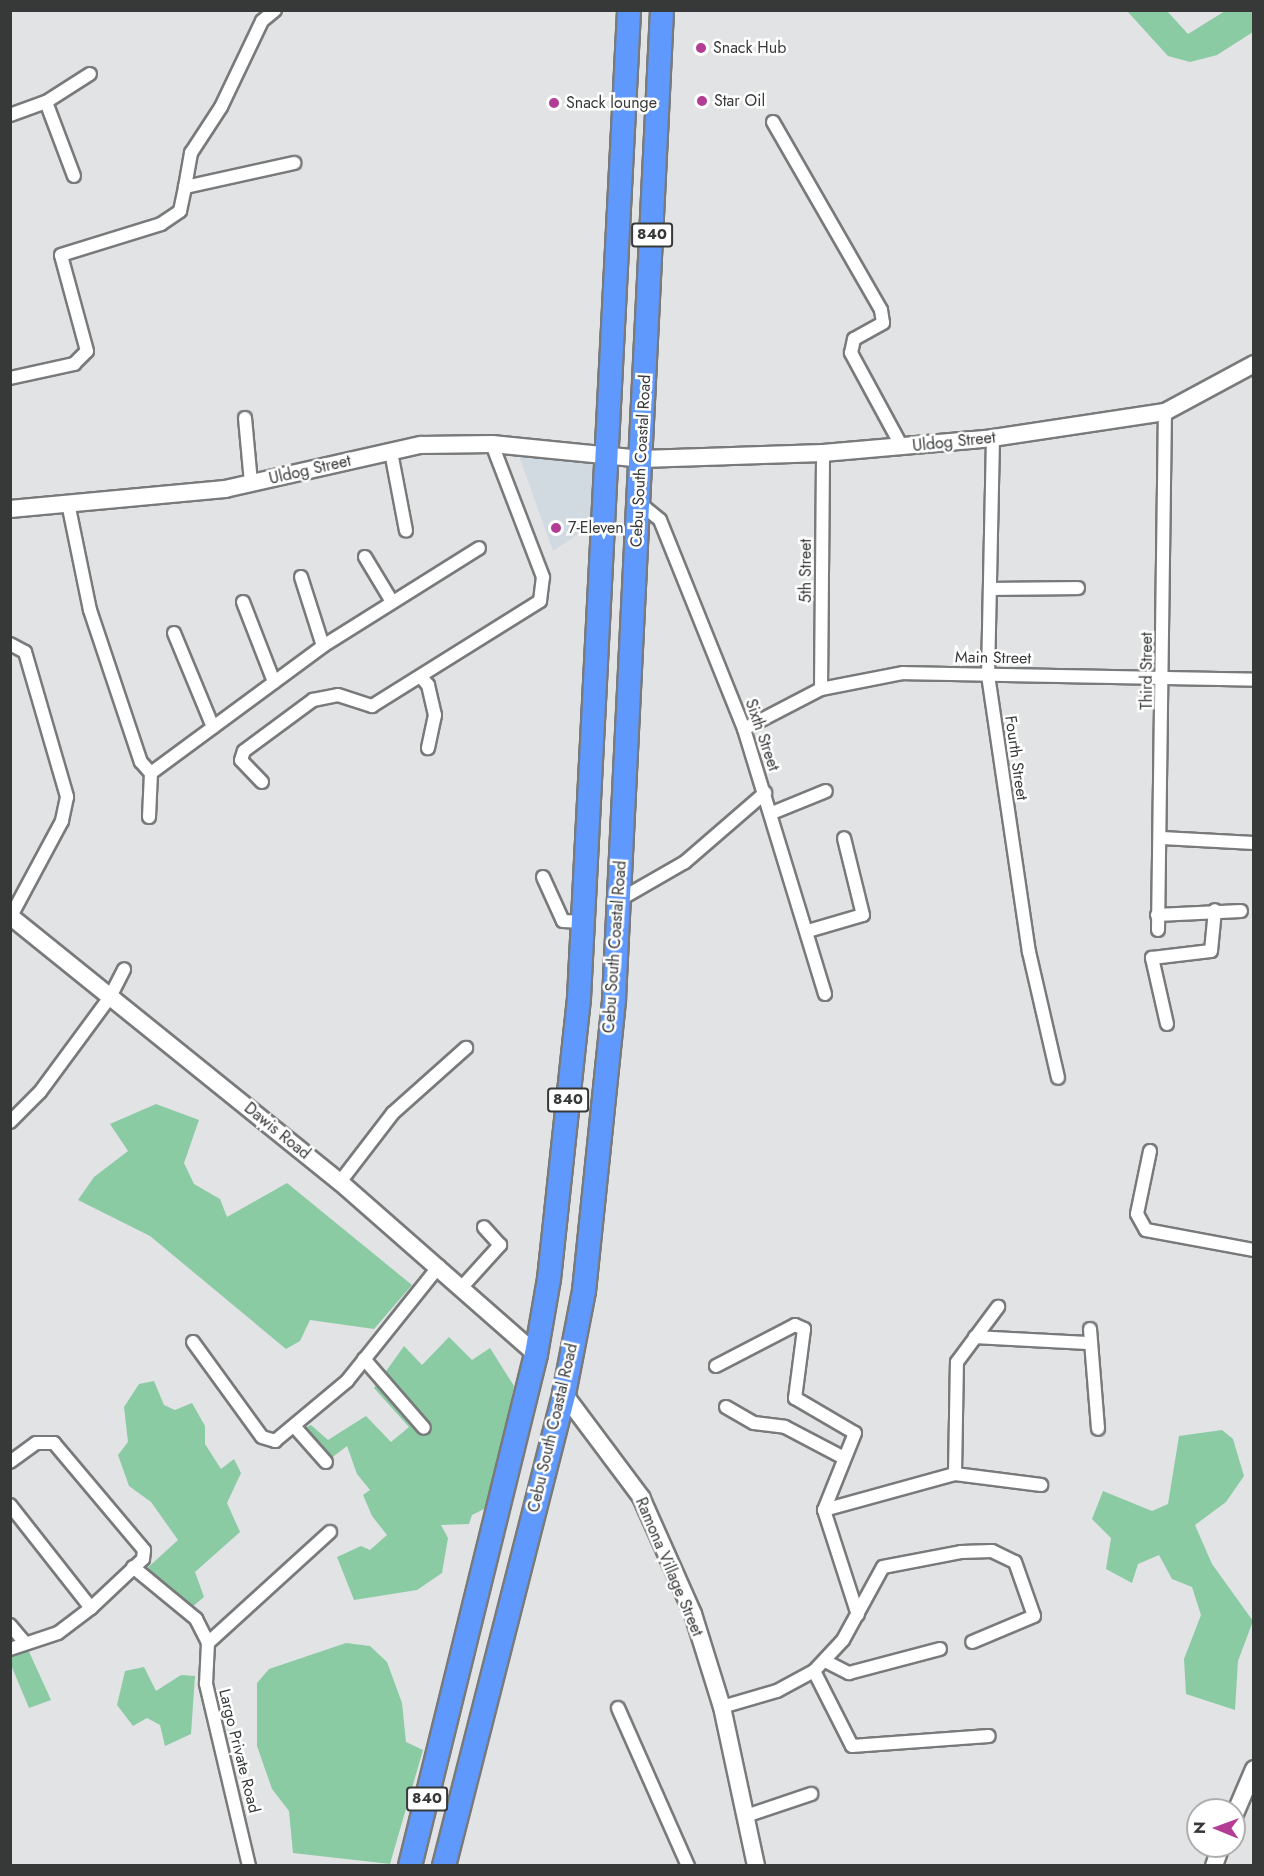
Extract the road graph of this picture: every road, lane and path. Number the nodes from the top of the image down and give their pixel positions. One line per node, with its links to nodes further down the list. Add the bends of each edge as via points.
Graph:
1 (275, 10): 10 (street, via 262,21 221,107 191,153)
2 (629, 10): 20 (highway, Cebu South Coastal Road / 840)
3 (662, 10): 21 (highway, Cebu South Coastal Road / 840)
4 (90, 74): 5 (street)
5 (46, 102): 6 (street); 9 (street)
6 (10, 115)
7 (773, 122): 17 (street, via 881,310 883,323 850,346)
8 (294, 163): 10 (street)
9 (74, 176)
10 (185, 187): 12 (street, via 180,211 161,224 61,255 87,351 74,364)
11 (1254, 364): 13 (street, Uldog Street)
12 (10, 378)
13 (1165, 412): 15 (street, Uldog Street); 39 (street, Third Street)
14 (245, 418): 22 (street)
15 (993, 438): 17 (street, Uldog Street); 31 (street, Fourth Street)
16 (492, 444): 18 (street, Uldog Street, via 421,445); 20 (street, Uldog Street); 38 (street, via 546,591 540,601)
17 (902, 447): 19 (street, Uldog Street)
18 (391, 452): 22 (street, Uldog Street); 26 (street)
19 (823, 453): 21 (street, Uldog Street); 42 (street, 5th Street)
20 (609, 457): 21 (street, Uldog Street); 61 (highway, Cebu South Coastal Road / 840)
21 (641, 459): 23 (highway, Cebu South Coastal Road / 840)
22 (251, 483): 24 (street, Uldog Street)
23 (638, 502): 44 (street, Sixth Street, via 660,520); 56 (highway, Cebu South Coastal Road / 840)
24 (68, 503): 25 (street, Uldog Street); 46 (street, via 90,610 141,762)
25 (10, 509)
26 (406, 531)
27 (479, 548): 32 (street)
28 (365, 557): 32 (street)
29 (302, 577): 36 (street)
30 (1078, 588): 31 (street)
31 (993, 589): 37 (street, Fourth Street)
32 (391, 600): 36 (street)
33 (243, 602): 41 (street)
34 (174, 633): 43 (street)
35 (10, 644): 60 (street, via 25,652 67,797 62,821)
36 (323, 646): 41 (street)
37 (988, 675): 39 (street, Main Street); 42 (street, Main Street, via 903,673); 69 (street, Fourth Street, via 1029,952)
38 (420, 677): 45 (street, via 428,685 435,715); 47 (street, via 372,706 338,695 304,706 244,751 241,760)
39 (1164, 679): 40 (street, Main Street); 53 (street, Third Street)
40 (1254, 680)
41 (274, 682): 43 (street)
42 (821, 688): 44 (street, Main Street)
43 (213, 727): 46 (street)
44 (744, 729): 49 (street, Sixth Street)
45 (428, 748)
46 (151, 773): 51 (street)
47 (262, 782)
48 (826, 791): 50 (street)
49 (765, 793): 50 (street, Sixth Street); 56 (street, via 685,862)
50 (772, 813): 63 (street, Sixth Street)
51 (149, 817)
52 (844, 838): 63 (street, via 863,915)
53 (1162, 838): 54 (street); 59 (street, Third Street)
54 (1254, 843)
55 (543, 877): 61 (street, via 563,921)
56 (619, 900): 85 (highway, Cebu South Coastal Road / 840, via 584,1291)
57 (1215, 910): 58 (street); 59 (street); 67 (street, via 1214,949 1152,958)
58 (1241, 911)
59 (1157, 915): 62 (street, Third Street)
60 (11, 916): 66 (street, Dawis Road)
61 (583, 922): 82 (highway, Cebu South Coastal Road / 840, via 549,1279)
62 (1158, 930)
63 (808, 931): 65 (street, Sixth Street)
64 (124, 969): 66 (street)
65 (825, 994)
66 (110, 998): 70 (street, via 40,1092); 72 (street, Dawis Road)
67 (1167, 1024)
68 (466, 1048): 72 (street, via 393,1113)
69 (1058, 1078)
70 (10, 1122)
71 (1150, 1151): 74 (street, via 1137,1214 1146,1230)
72 (340, 1182): 75 (street, Dawis Road)
73 (484, 1227): 76 (street, via 500,1245)
74 (1254, 1250)
75 (439, 1266): 76 (street, Dawis Road); 83 (street)
76 (462, 1287): 82 (street, Dawis Road)
77 (998, 1306): 79 (street)
78 (1090, 1329): 81 (street)
79 (975, 1337): 81 (street); 93 (street, via 957,1362)
80 (193, 1342): 87 (street, via 262,1437 275,1441)
81 (1091, 1343): 89 (street)
82 (536, 1354): 117 (highway, Cebu South Coastal Road / 840)
83 (364, 1359): 87 (street); 88 (street)
84 (716, 1366): 90 (street, via 801,1325 795,1398 852,1430 855,1437)
85 (564, 1394): 109 (street, Ramona Village Street, via 641,1497 693,1614); 118 (highway, Cebu South Coastal Road / 840)
86 (726, 1407): 90 (street, via 754,1423 785,1427)
87 (294, 1426): 92 (street)
88 (424, 1428)
89 (1098, 1429)
90 (844, 1458): 96 (street)
91 (10, 1462): 98 (street, via 36,1443 54,1443 140,1540 144,1555)
92 (326, 1462)
93 (955, 1474): 94 (street); 96 (street)
94 (1041, 1485)
95 (10, 1505): 99 (street)
96 (824, 1510): 100 (street)
97 (330, 1532): 104 (street)
98 (134, 1567): 99 (street); 104 (street, via 196,1619)
99 (91, 1608): 103 (street, via 58,1633)
100 (858, 1615): 102 (street, via 883,1567 992,1551 1015,1562 1035,1609 1029,1620); 107 (street)
101 (10, 1625): 103 (street)
102 (972, 1642)
103 (25, 1643): 105 (street)
104 (208, 1643): 116 (street, Largo Private Road, via 206,1684)
105 (10, 1649)
106 (940, 1649): 107 (street, via 849,1673)
107 (825, 1661): 108 (street)
108 (814, 1671): 109 (street, via 777,1691); 111 (street, via 852,1746)
109 (722, 1707): 115 (street, Ramona Village Street)
110 (618, 1708): 119 (street)
111 (989, 1736)
112 (1254, 1769): 114 (street)
113 (811, 1794): 115 (street)
114 (1242, 1798)
115 (746, 1816): 120 (street, Ramona Village Street)
116 (249, 1866)
117 (410, 1866)
118 (444, 1866)
119 (688, 1866)
120 (756, 1866)

